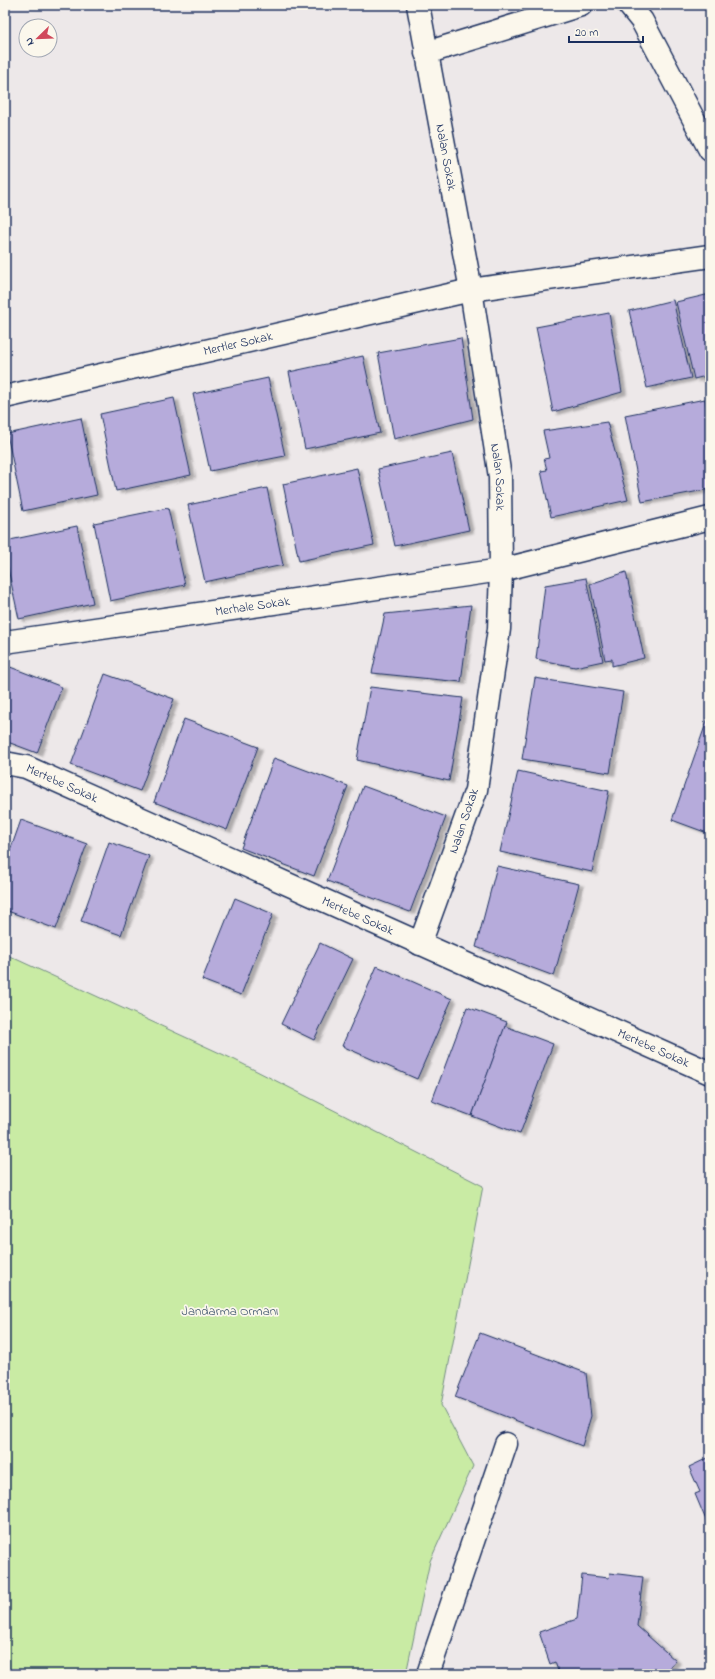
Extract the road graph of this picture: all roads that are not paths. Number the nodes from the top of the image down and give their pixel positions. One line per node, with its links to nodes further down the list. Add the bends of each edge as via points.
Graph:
1 (418, 5): 4 (street, Nalan Sokak)
2 (580, 5): 4 (street)
3 (629, 5): 5 (street, via 642,21)
4 (426, 53): 7 (street, Nalan Sokak)
5 (710, 150)
6 (710, 256): 7 (street, Mertler Sokak)
7 (471, 290): 8 (street, Mertler Sokak); 10 (street, Nalan Sokak, via 500,477)
8 (5, 397)
9 (710, 518): 10 (street, Merhale Sokak)
10 (500, 570): 11 (street, Merhale Sokak); 13 (street, Nalan Sokak, via 499,629 476,790)
11 (5, 642)
12 (5, 763): 13 (street, Mertebe Sokak, via 26,767)
13 (420, 944): 14 (street, Mertebe Sokak)
14 (710, 1073)
15 (506, 1444): 16 (street)
16 (428, 1674)

